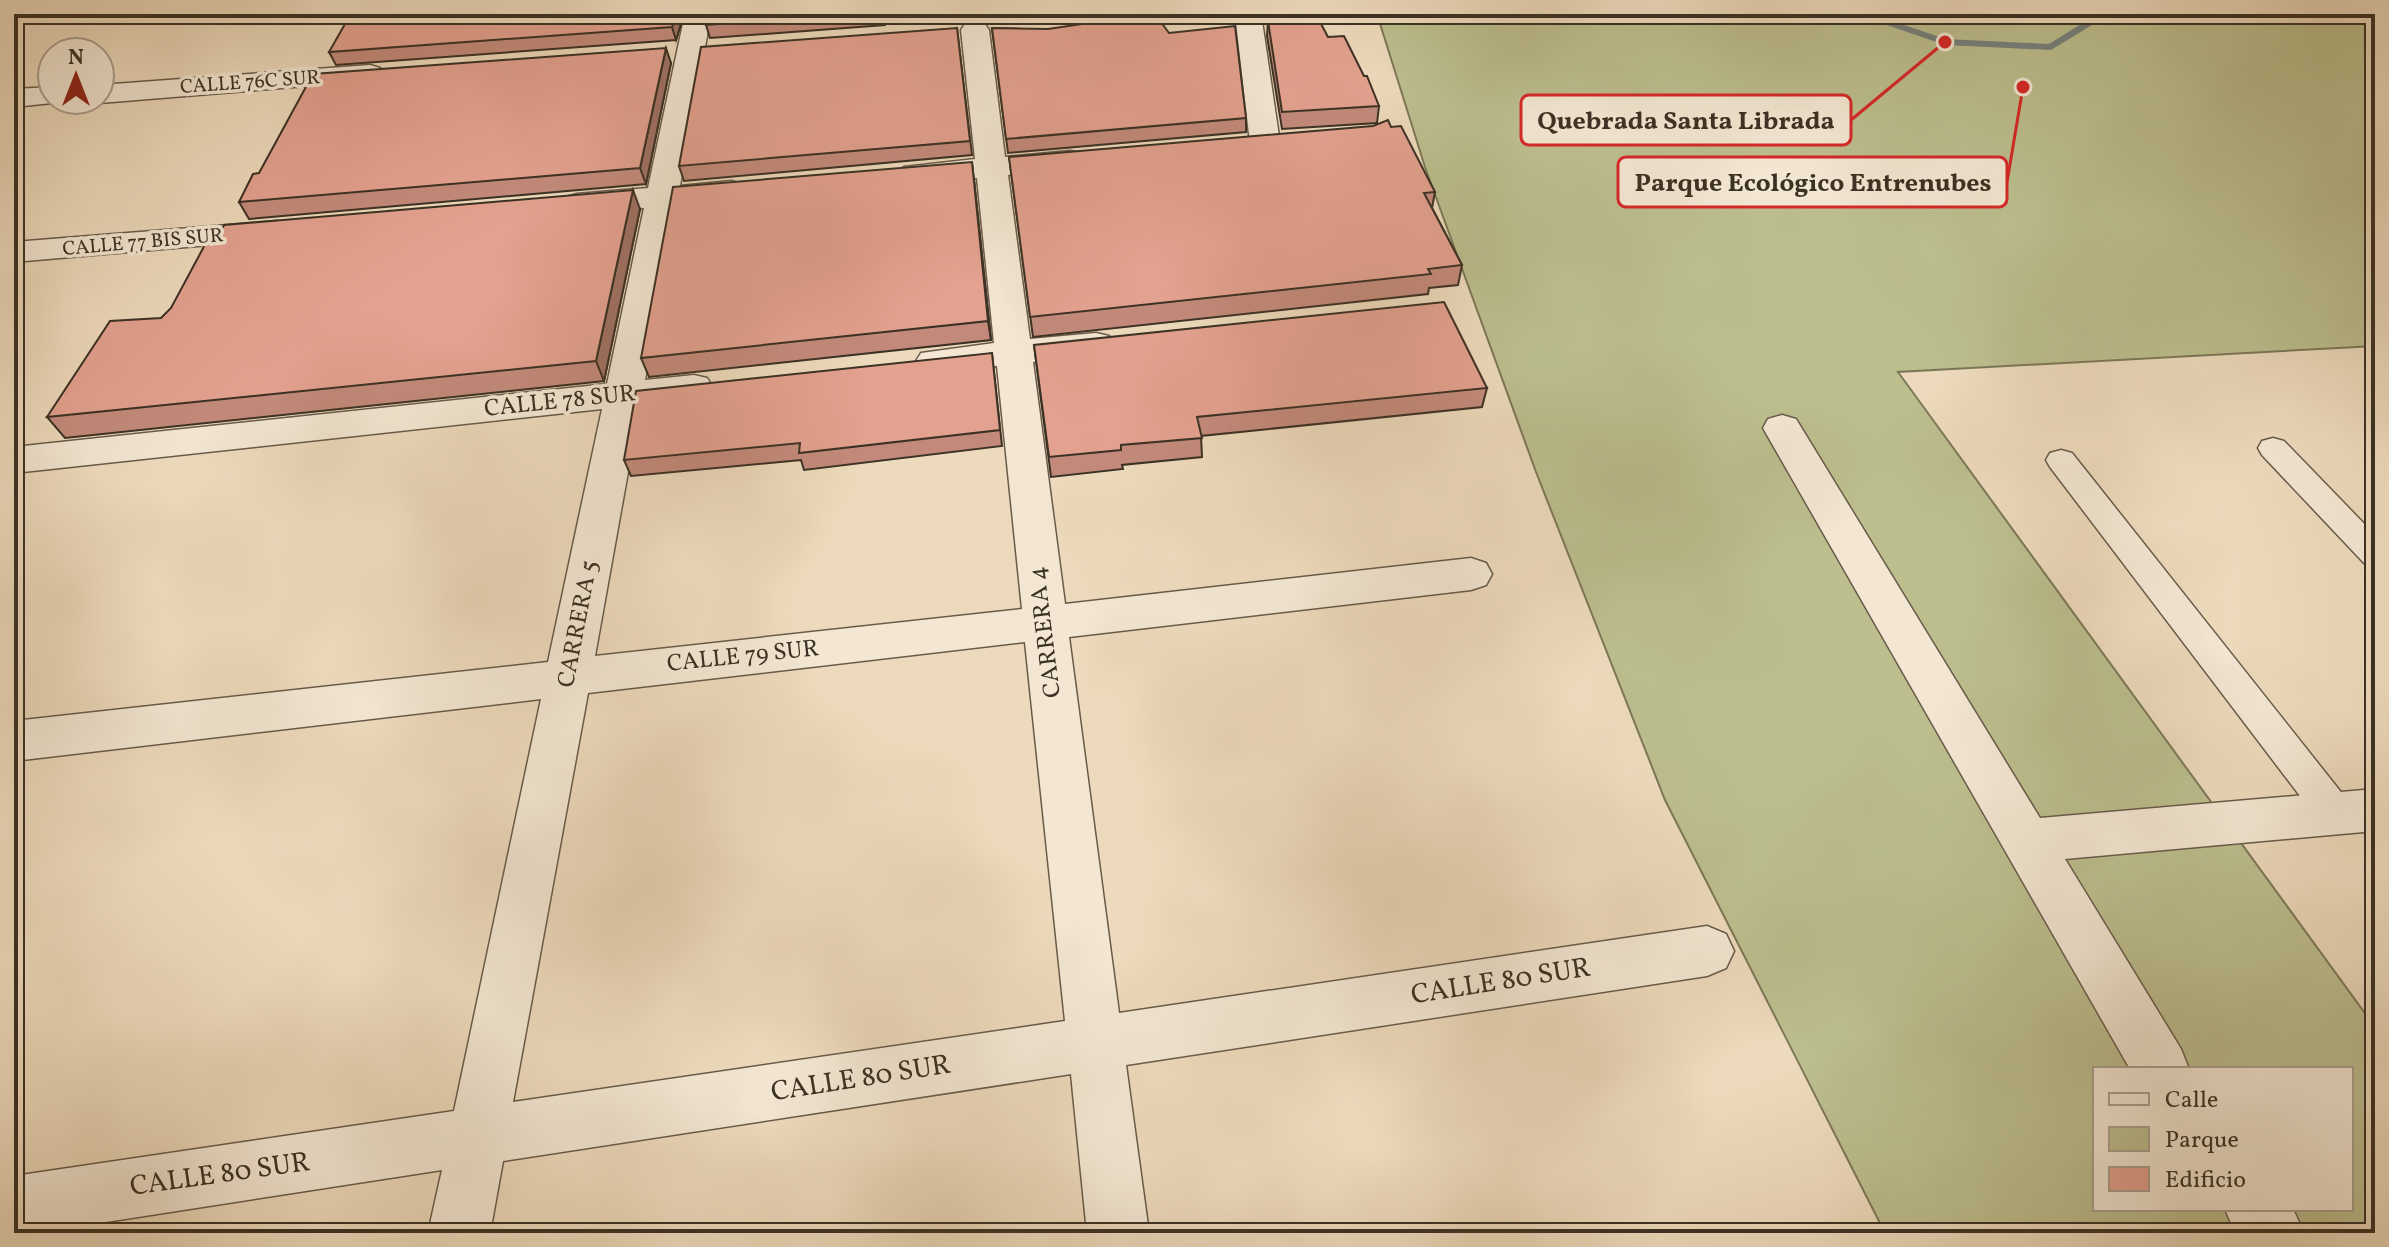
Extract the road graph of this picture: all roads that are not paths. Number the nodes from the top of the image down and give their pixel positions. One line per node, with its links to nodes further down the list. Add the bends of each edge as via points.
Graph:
1 (1166, 14): 3 (street)
2 (1248, 14): 10 (street)
3 (1073, 28)
4 (973, 31): 12 (street, CARRERA 4)
5 (693, 42): 15 (street, CARRERA 5)
6 (390, 73): 7 (street, CALLE 76C SUR)
7 (116, 93)
8 (36, 97): 9 (street)
9 (14, 98)
10 (1265, 143)
11 (1098, 158): 12 (street)
12 (991, 167): 13 (street); 20 (street, CARRERA 4)
13 (882, 177)
14 (756, 188): 15 (street)
15 (662, 197): 16 (street); 23 (street, CARRERA 5)
16 (552, 207)
17 (300, 229): 18 (street, CALLE 77 BIS SUR)
18 (14, 252)
19 (1124, 341): 20 (street)
20 (1013, 353): 21 (street); 30 (street, CARRERA 4)
21 (904, 365)
22 (732, 383): 23 (street, CALLE 78 SUR)
23 (623, 395): 26 (street, CALLE 78 SUR); 31 (street, CARRERA 5)
24 (1782, 428): 34 (street)
25 (2273, 448): 28 (lane)
26 (14, 460)
27 (2061, 460): 33 (lane)
28 (2375, 555)
29 (1471, 574): 30 (street, CALLE 79 SUR)
30 (1045, 623): 31 (street, CALLE 79 SUR); 36 (street, CARRERA 4)
31 (569, 677): 32 (street, CALLE 79 SUR); 38 (street, CARRERA 5)
32 (14, 741)
33 (2355, 812): 34 (street)
34 (2026, 841): 37 (street)
35 (1707, 951): 36 (street, CALLE 80 SUR)
36 (1095, 1043): 38 (street, CALLE 80 SUR); 42 (street, CARRERA 4)
37 (2160, 1067)
38 (478, 1137): 39 (street, CALLE 80 SUR); 41 (street, CARRERA 5)
39 (14, 1206)
40 (2256, 1211): 43 (street)
41 (459, 1233)
42 (1118, 1233)
43 (2273, 1233)

